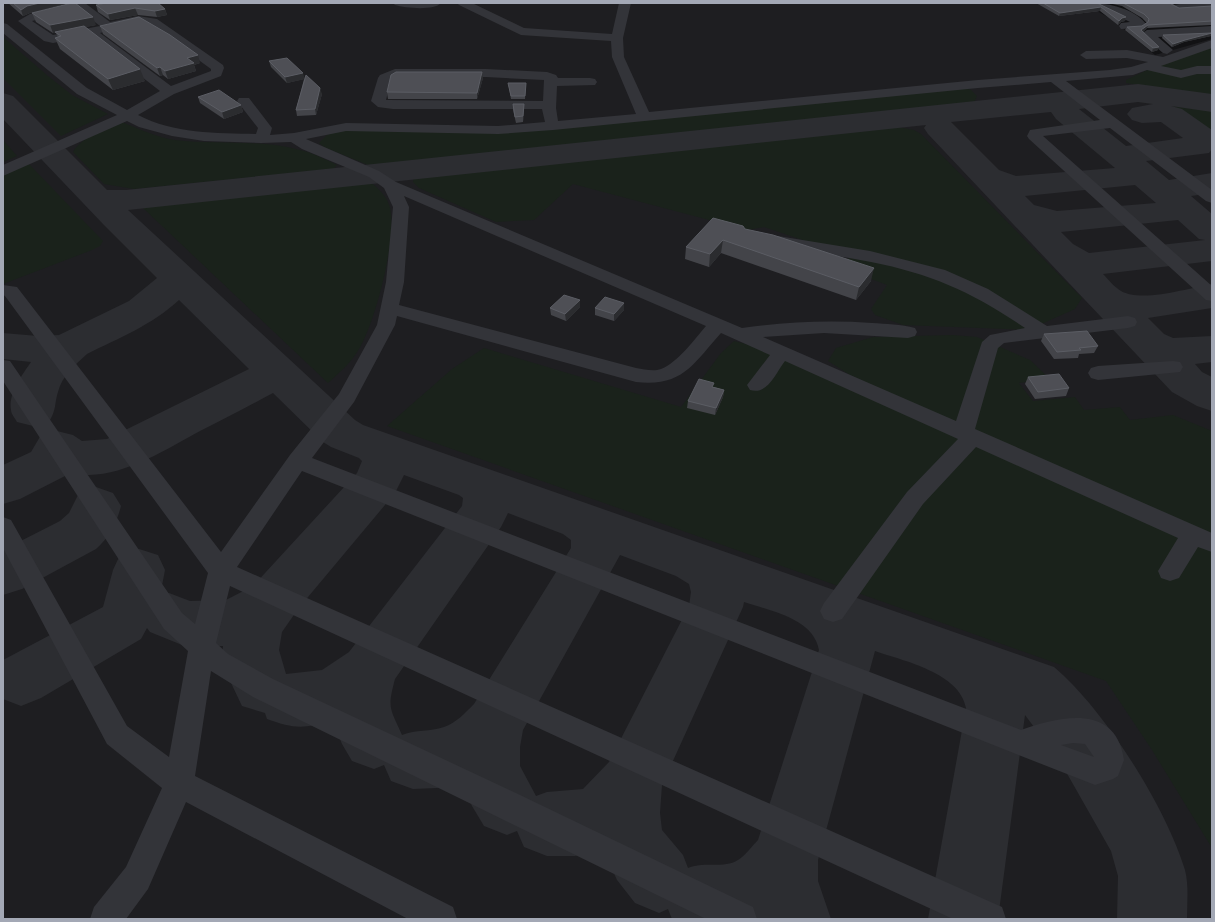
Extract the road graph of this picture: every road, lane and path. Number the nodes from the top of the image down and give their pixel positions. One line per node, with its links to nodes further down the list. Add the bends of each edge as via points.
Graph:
1 (399, 3): 2 (lane)
2 (435, 3)
3 (463, 3): 20 (lane, via 521,31)
4 (625, 3): 20 (lane)
5 (1098, 3): 11 (lane)
6 (1113, 3): 11 (lane, via 1120,7)
7 (1212, 5): 9 (lane)
8 (100, 7): 10 (lane)
9 (1177, 7)
10 (86, 10): 16 (lane); 18 (lane, via 80,6 72,6 24,21 53,39)
11 (1122, 12): 13 (lane)
12 (1212, 19): 13 (lane)
13 (1140, 24): 15 (lane)
14 (3, 26): 33 (lane, via 82,91)
15 (1125, 26)
16 (109, 27): 18 (lane); 30 (lane, via 141,20 153,21 218,68 216,73)
17 (1212, 30): 19 (lane)
18 (91, 32): 30 (lane)
19 (1175, 32): 21 (lane); 24 (lane, via 1147,34)
20 (617, 38): 34 (lane, via 618,56)
21 (1193, 43)
22 (1212, 44): 24 (lane)
23 (1086, 55): 24 (lane)
24 (1165, 55): 25 (lane)
25 (1145, 66): 26 (lane, via 1181,74); 27 (lane, via 1133,71)
26 (1212, 70)
27 (1053, 78): 34 (lane); 35 (lane)
28 (551, 82): 29 (lane); 32 (lane); 32 (lane, via 551,78 538,76 395,73 385,78 378,101 393,105)
29 (590, 82)
30 (169, 91): 33 (lane)
31 (244, 100): 38 (lane, via 265,128)
32 (549, 105): 36 (lane)
33 (126, 116): 38 (lane, via 144,124 204,138); 39 (lane)
34 (644, 117): 36 (lane)
35 (1114, 122): 41 (lane); 44 (lane, via 1040,132 1034,136)
36 (553, 126): 37 (lane, via 498,130 346,127)
37 (294, 137): 38 (lane); 40 (lane, via 307,146 374,174)
38 (261, 139)
39 (3, 171)
40 (390, 185): 45 (lane, via 401,207); 47 (lane)
41 (1212, 198)
42 (758, 238): 49 (lane, via 867,256 921,269 960,282 990,297)
43 (3, 290): 60 (lane, via 11,291)
44 (1212, 296)
45 (389, 308): 47 (lane, via 636,375 654,377 667,374 678,367); 57 (lane, via 386,325 347,397)
46 (1128, 322): 49 (lane)
47 (718, 325): 50 (lane)
48 (908, 332): 50 (lane, via 836,328 767,330)
49 (1044, 332): 56 (lane, via 1008,336 997,339 989,346)
50 (740, 334): 51 (lane)
51 (781, 353): 55 (lane); 56 (lane)
52 (3, 366): 63 (lane, via 173,622)
53 (1173, 367): 54 (lane)
54 (1098, 373)
55 (757, 385)
56 (968, 435): 59 (lane); 62 (lane, via 915,498)
57 (298, 461): 60 (lane); 64 (lane)
58 (3, 526): 65 (lane, via 117,734)
59 (1202, 539): 61 (lane)
60 (221, 571): 63 (lane); 69 (lane)
61 (1170, 571)
62 (833, 612)
63 (202, 648): 65 (lane); 68 (lane, via 219,662 263,688)
64 (1021, 743)
65 (179, 783): 66 (lane, via 137,878); 67 (lane)
66 (106, 919)
67 (441, 919)
68 (741, 919)
69 (990, 919)

